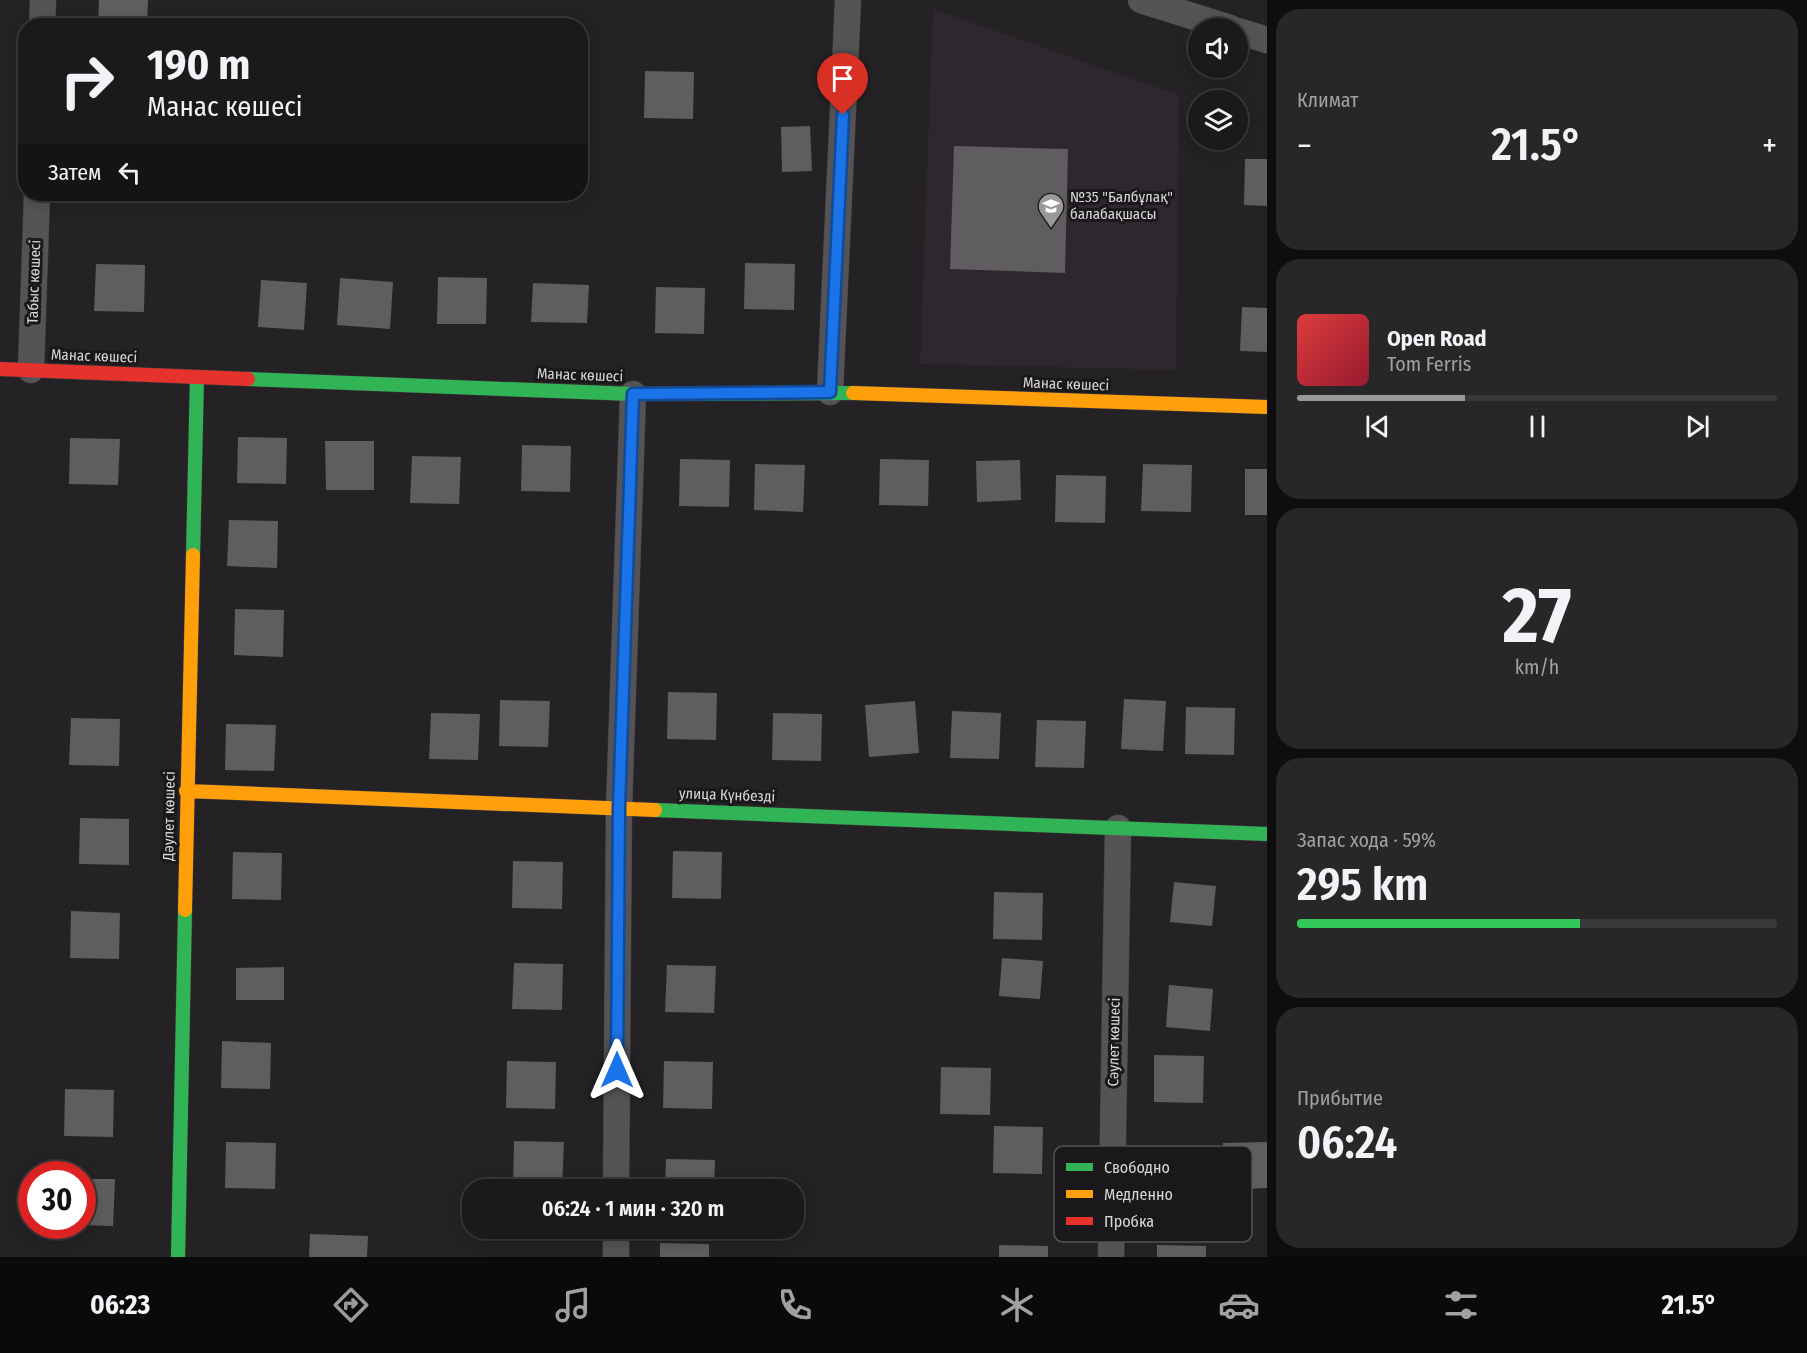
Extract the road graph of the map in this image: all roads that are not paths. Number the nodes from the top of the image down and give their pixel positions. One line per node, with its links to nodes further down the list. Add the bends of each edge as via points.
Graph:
1 (43, 0): 4 (street)
2 (848, 0): 12 (street)
3 (1141, 0): 5 (street)
4 (42, 18)
5 (1198, 18)
6 (1248, 34): 7 (street)
7 (1267, 40)
8 (37, 201): 10 (street, Табыс көшесі)
9 (0, 369): 10 (street, Манас көшесі)
10 (31, 370): 11 (street, Манас көшесі)
11 (197, 377): 13 (street, Манас көшесі); 15 (street, Дәулет көшесі)
12 (830, 392): 13 (street, Манас көшесі); 14 (street, Манас көшесі)
13 (633, 394): 16 (street)
14 (1267, 407)
15 (186, 791): 16 (street, улица Күнбезді); 23 (street, Дәулет көшесі)
16 (619, 808): 17 (street, улица Күнбезді); 20 (street)
17 (1118, 828): 18 (street, улица Күнбезді); 19 (street, Сәулет көшесі)
18 (1267, 834)
19 (1113, 1146)
20 (616, 1179)
21 (616, 1239): 24 (street)
22 (1111, 1242): 25 (street, Сәулет көшесі)
23 (178, 1257)
24 (616, 1257)
25 (1111, 1257)

